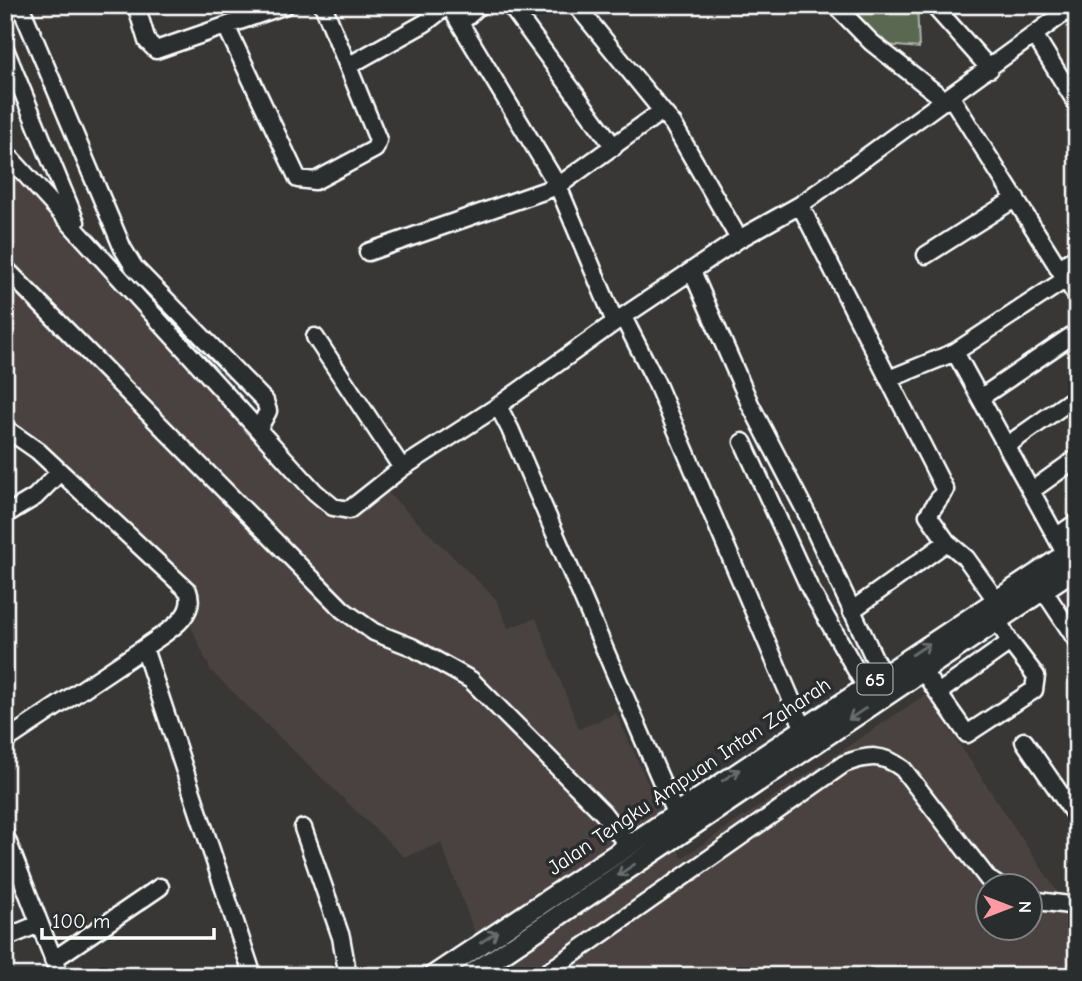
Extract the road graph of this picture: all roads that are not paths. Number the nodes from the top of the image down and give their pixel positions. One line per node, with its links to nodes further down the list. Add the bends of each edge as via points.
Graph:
1 (20, 5): 44 (street, via 123,249 134,267 265,401 268,411)
2 (135, 5): 13 (street, via 147,41 156,50)
3 (323, 5): 16 (street)
4 (448, 5): 12 (street); 16 (street)
5 (480, 5): 12 (street)
6 (510, 5): 21 (street)
7 (576, 5): 20 (street)
8 (835, 5): 18 (street, via 871,42)
9 (933, 5): 17 (street)
10 (1075, 5): 14 (street)
11 (282, 6): 13 (street)
12 (460, 23): 23 (street)
13 (226, 26): 16 (street, via 302,182 315,181 377,144)
14 (1035, 36): 17 (street); 19 (street)
15 (5, 49): 26 (street)
16 (348, 66)
17 (990, 69): 18 (street)
18 (948, 99): 24 (street); 25 (street)
19 (1077, 104)
20 (662, 111): 21 (street); 27 (street)
21 (614, 147): 23 (street)
22 (5, 152): 26 (street)
23 (558, 186): 28 (street); 35 (street)
24 (1016, 198): 29 (street); 33 (street)
25 (800, 205): 27 (street); 39 (street)
26 (80, 233): 44 (street)
27 (739, 239): 32 (street)
28 (368, 251)
29 (926, 255)
30 (1077, 257): 33 (street)
31 (5, 268): 75 (street, via 343,610 374,632 471,680 603,813)
32 (692, 271): 35 (street); 58 (street)
33 (1062, 274): 34 (street); 38 (street)
34 (1077, 297)
35 (619, 319): 42 (street); 67 (street, via 656,382)
36 (1077, 332): 41 (street)
37 (315, 337): 48 (street)
38 (955, 352): 39 (street); 41 (street)
39 (888, 379): 54 (street, via 946,490 928,515)
40 (1077, 396): 46 (street)
41 (980, 398): 46 (street)
42 (498, 406): 48 (street); 70 (street)
43 (5, 428): 49 (street)
44 (259, 428): 48 (street, via 315,492 340,509 355,508)
45 (743, 442): 65 (street, via 810,589)
46 (1006, 446): 50 (street)
47 (1077, 458): 50 (street)
48 (402, 468)
49 (61, 472): 51 (street, via 35,497); 62 (street, via 188,591 191,603 184,617)
50 (1031, 492): 53 (street)
51 (5, 514)
52 (1077, 522): 53 (street)
53 (1056, 537): 55 (street)
54 (947, 542): 57 (street, via 966,558); 58 (street)
55 (1073, 556): 56 (main road, Jalan Tengku Ampuan Intan Zaharah / 65); 57 (main road, Jalan Tengku Ampuan Intan Zaharah / 65)
56 (1044, 591): 59 (main road, Jalan Tengku Ampuan Intan Zaharah / 65); 60 (street)
57 (996, 600): 64 (main road, Jalan Tengku Ampuan Intan Zaharah / 65, one-way to 57)
58 (850, 611): 64 (street)
59 (998, 621): 61 (street); 63 (main road, Jalan Tengku Ampuan Intan Zaharah / 65)
60 (1077, 641)
61 (1010, 642): 66 (street); 66 (street, via 1036,676 1034,690 967,734)
62 (144, 648): 68 (street); 84 (street)
63 (922, 670): 66 (street); 73 (main road, Jalan Tengku Ampuan Intan Zaharah / 65, one-way to 73)
64 (882, 675): 65 (main road, Jalan Tengku Ampuan Intan Zaharah / 65)
65 (865, 686): 67 (main road, Jalan Tengku Ampuan Intan Zaharah / 65)
66 (938, 694)
67 (803, 727): 70 (main road, Jalan Tengku Ampuan Intan Zaharah / 65, one-way to 67)
68 (5, 741)
69 (1024, 741): 71 (street)
70 (674, 813): 73 (main road); 75 (main road, Jalan Tengku Ampuan Intan Zaharah / 65)
71 (1077, 818)
72 (303, 828): 85 (street, via 341,937)
73 (683, 832): 87 (main road, Jalan Tengku Ampuan Intan Zaharah / 65, one-way to 87)
74 (5, 835): 80 (street)
75 (627, 844): 86 (main road, Jalan Tengku Ampuan Intan Zaharah / 65, one-way to 75)
76 (983, 872): 88 (street, via 903,769 887,758 872,756 844,764)
77 (160, 887): 82 (street)
78 (1044, 902): 79 (street)
79 (1077, 906)
80 (39, 924): 81 (street); 82 (street)
81 (5, 938)
82 (53, 960): 83 (street)
83 (60, 976)
84 (253, 976)
85 (348, 976)
86 (433, 976)
87 (469, 976)
88 (542, 976)

